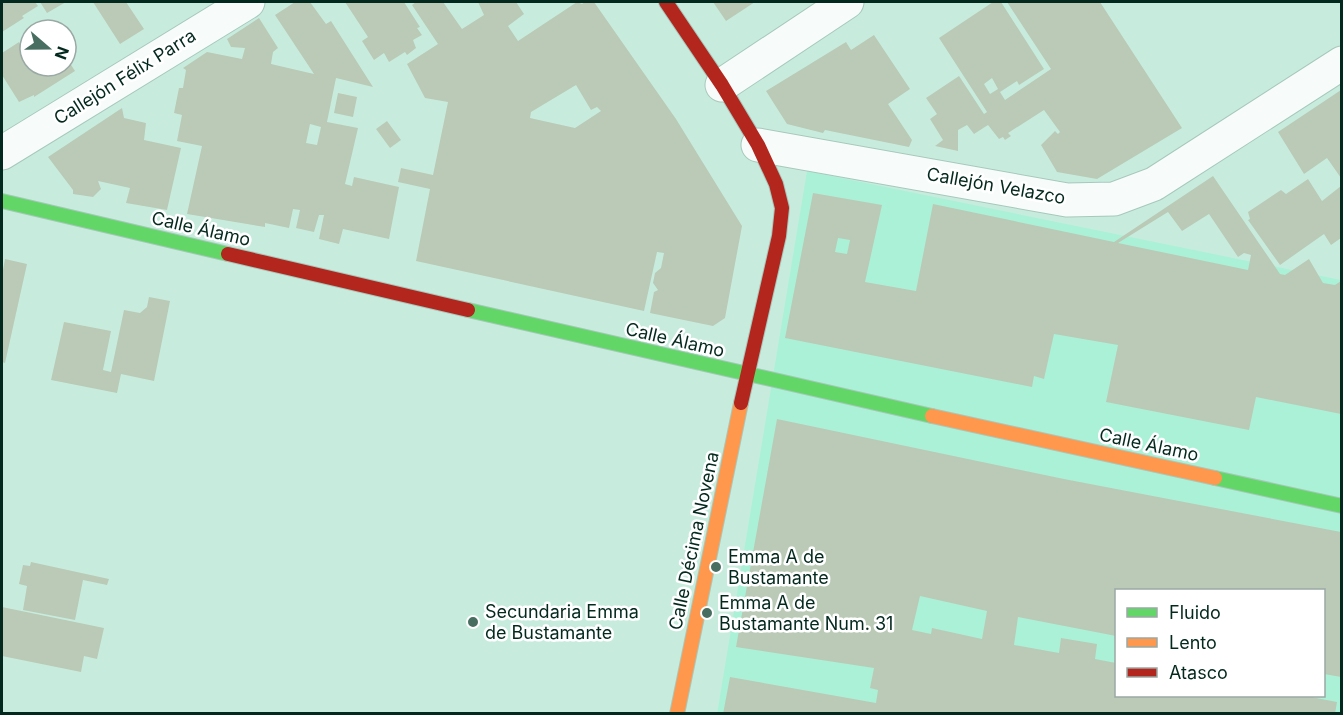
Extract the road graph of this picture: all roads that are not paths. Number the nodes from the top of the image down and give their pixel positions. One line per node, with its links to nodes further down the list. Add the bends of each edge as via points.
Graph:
1 (248, 2): 7 (street, Callejón Félix Parra)
2 (666, 2): 5 (street, Calle Décima Novena)
3 (847, 2): 5 (street)
4 (1341, 63): 6 (street, Callejón Velazco, via 1154,184 1114,198 1066,200)
5 (722, 85): 6 (street, Calle Décima Novena)
6 (758, 145): 9 (street, Calle Décima Novena, via 782,208)
7 (2, 153)
8 (5, 197): 9 (street, Calle Álamo)
9 (747, 375): 10 (street, Calle Álamo); 11 (street, Calle Décima Novena)
10 (1341, 506)
11 (677, 714)

